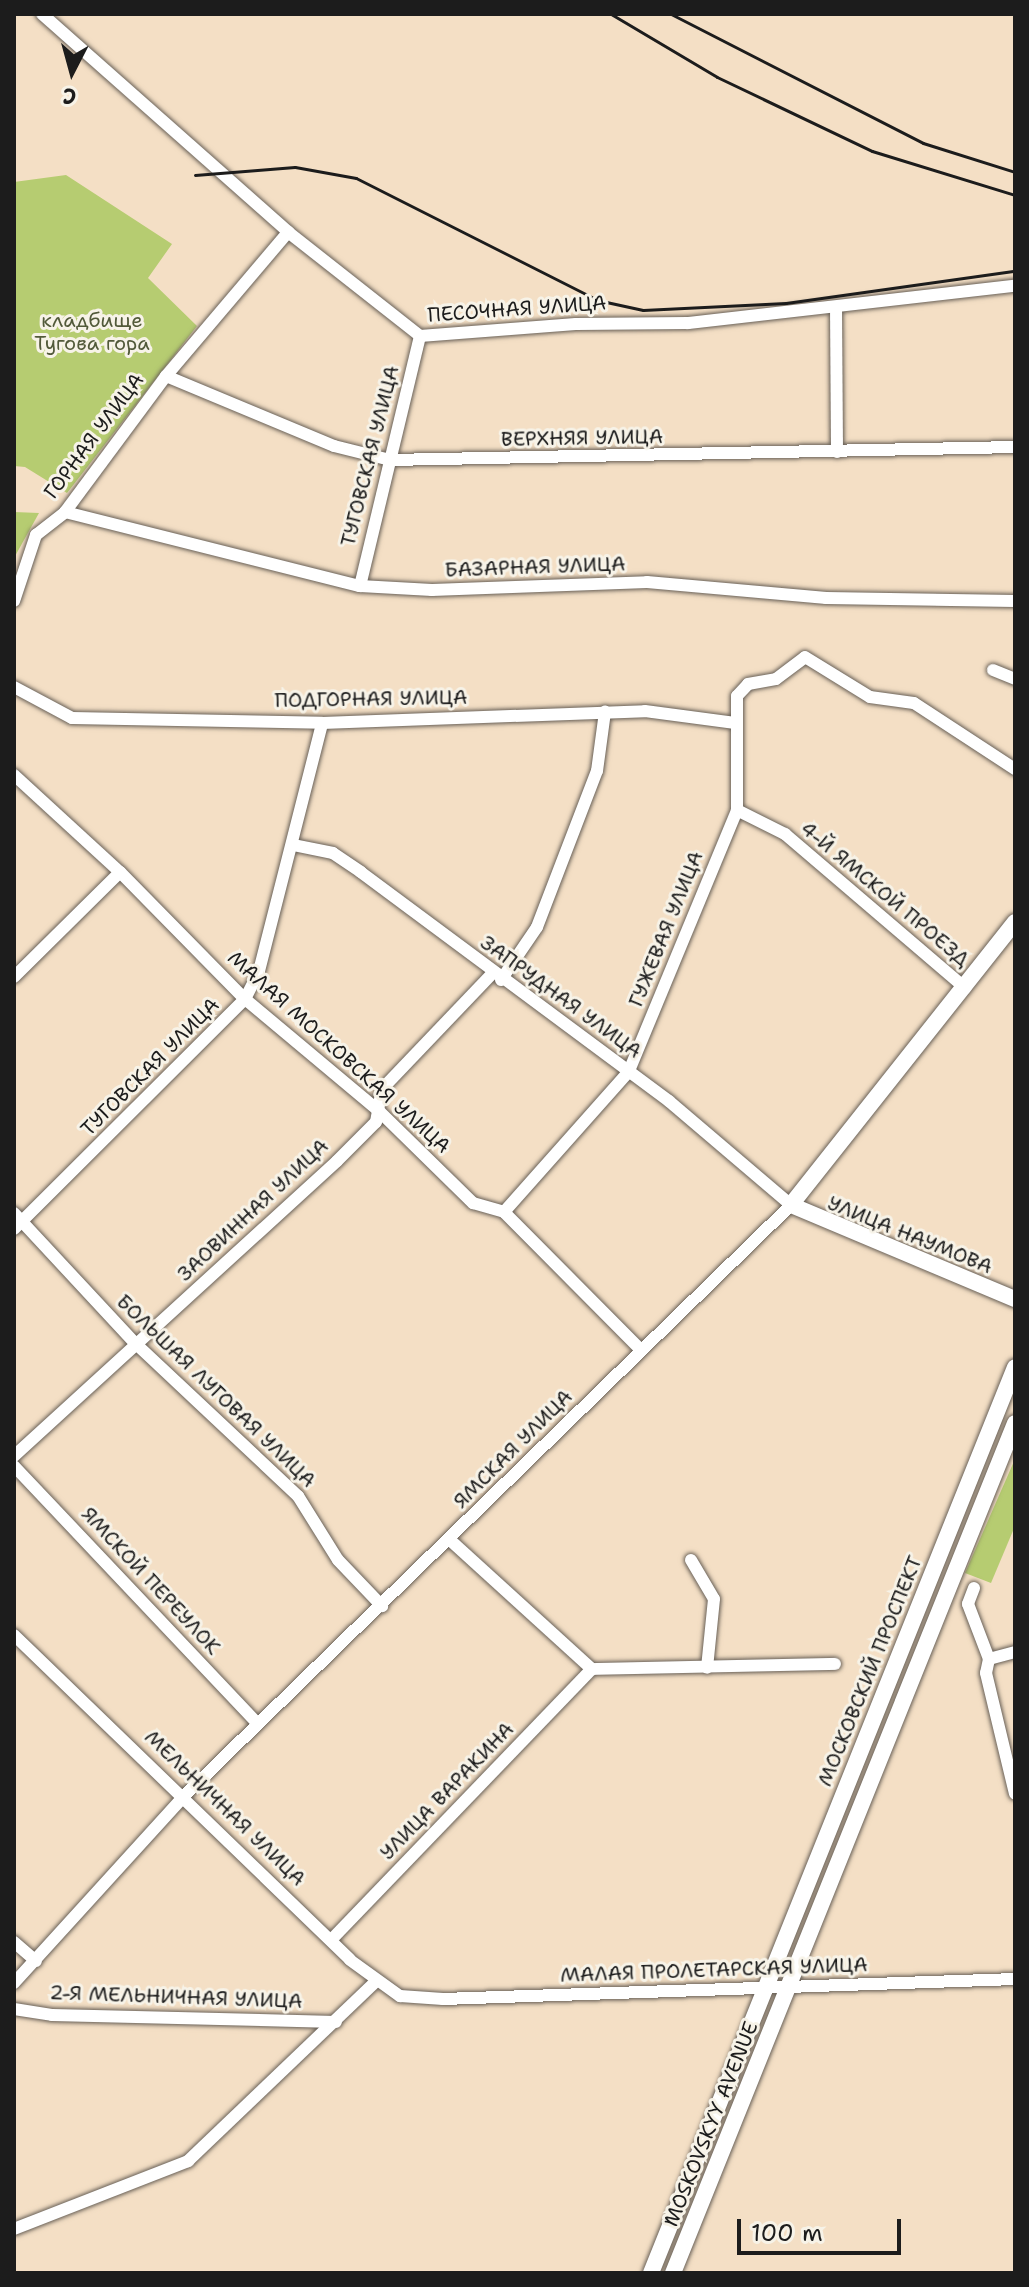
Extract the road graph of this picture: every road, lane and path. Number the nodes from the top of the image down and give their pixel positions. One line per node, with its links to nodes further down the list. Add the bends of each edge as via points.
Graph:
1 (42, 14): 2 (street, ПЕСОЧНАЯ УЛИЦА)
2 (288, 232): 5 (street, ПЕСОЧНАЯ УЛИЦА); 6 (street, ГОРНАЯ УЛИЦА)
3 (1015, 286): 4 (street, ПЕСОЧНАЯ УЛИЦА)
4 (836, 307): 5 (street, ПЕСОЧНАЯ УЛИЦА, via 688,323 576,324); 8 (street)
5 (420, 336): 9 (street, ТУГОВСКАЯ УЛИЦА)
6 (166, 376): 9 (street, ВЕРХНЯЯ УЛИЦА, via 334,446); 10 (street, ГОРНАЯ УЛИЦА)
7 (1015, 447): 8 (street, ВЕРХНЯЯ УЛИЦА)
8 (837, 452): 9 (street, ВЕРХНЯЯ УЛИЦА)
9 (390, 460): 11 (street, ТУГОВСКАЯ УЛИЦА)
10 (65, 512): 11 (street, БАЗАРНАЯ УЛИЦА); 12 (street, ГОРНАЯ УЛИЦА, via 36,535)
11 (360, 586): 13 (street, БАЗАРНАЯ УЛИЦА, via 432,590 647,582 826,598)
12 (14, 601)
13 (1015, 601)
14 (993, 670): 15 (street)
15 (1015, 679)
16 (14, 687): 18 (street, ПОДГОРНАЯ УЛИЦА, via 72,718)
17 (605, 712): 18 (street, ПОДГОРНАЯ УЛИЦА); 19 (street, ПОДГОРНАЯ УЛИЦА, via 645,711); 27 (street, ЗАОВИННАЯ УЛИЦА, via 597,771 537,927)
18 (322, 723): 23 (street, ТУГОВСКАЯ УЛИЦА)
19 (735, 723): 20 (street, ГУЖЕВАЯ УЛИЦА, via 737,696 748,684 776,679 805,657 870,697 914,703); 22 (street, ГУЖЕВАЯ УЛИЦА)
20 (1015, 769)
21 (14, 775): 24 (street, МАЛАЯ МОСКОВСКАЯ УЛИЦА)
22 (737, 810): 28 (street, 4-Й ЯМСКОЙ ПРОЕЗД, via 785,834); 30 (street, ГУЖЕВАЯ УЛИЦА)
23 (293, 845): 27 (street, ЗАПРУДНАЯ УЛИЦА, via 333,853); 29 (street, ТУГОВСКАЯ УЛИЦА, via 259,971)
24 (120, 872): 26 (street); 29 (street, МАЛАЯ МОСКОВСКАЯ УЛИЦА)
25 (1015, 922): 28 (main road, ЯМСКАЯ УЛИЦА)
26 (14, 977)
27 (497, 977): 30 (street, ЗАПРУДНАЯ УЛИЦА); 31 (street, ЗАОВИННАЯ УЛИЦА, via 382,1089)
28 (965, 988): 32 (main road, ЯМСКАЯ УЛИЦА)
29 (245, 999): 31 (street, МАЛАЯ МОСКОВСКАЯ УЛИЦА); 34 (street, ТУГОВСКАЯ УЛИЦА)
30 (629, 1071): 32 (street, ЗАПРУДНАЯ УЛИЦА); 33 (street, ГУЖЕВАЯ УЛИЦА)
31 (379, 1111): 33 (street, МАЛАЯ МОСКОВСКАЯ УЛИЦА, via 473,1203); 36 (street, ЗАОВИННАЯ УЛИЦА, via 376,1122 273,1224)
32 (791, 1205): 35 (main road, УЛИЦА НАУМОВА); 37 (street, ЯМСКАЯ УЛИЦА)
33 (504, 1212): 37 (street, МАЛАЯ МОСКОВСКАЯ УЛИЦА)
34 (17, 1221): 36 (street, БОЛЬШАЯ ЛУГОВАЯ УЛИЦА)
35 (1015, 1299)
36 (135, 1343): 40 (street, ЗАОВИННАЯ УЛИЦА); 45 (street, БОЛЬШАЯ ЛУГОВАЯ УЛИЦА, via 298,1496 338,1560)
37 (640, 1349): 42 (street, ЯМСКАЯ УЛИЦА)
38 (1015, 1367): 61 (main road, МОСКОВСКИЙ ПРОСПЕКТ)
39 (1015, 1423): 62 (main road, МОСКОВСКИЙ ПРОСПЕКТ)
40 (14, 1456)
41 (14, 1466): 52 (street, ЯМСКОЙ ПЕРЕУЛОК)
42 (450, 1540): 45 (street, ЯМСКАЯ УЛИЦА); 51 (street)
43 (691, 1560): 50 (street, via 714,1599)
44 (974, 1588): 48 (street, via 968,1604)
45 (382, 1606): 52 (street, ЯМСКАЯ УЛИЦА)
46 (14, 1635): 54 (street, МЕЛЬНИЧНАЯ УЛИЦА)
47 (1015, 1652): 48 (street)
48 (989, 1659): 53 (street, via 986,1673)
49 (835, 1664): 50 (street)
50 (707, 1668): 51 (street)
51 (592, 1669): 55 (street, УЛИЦА ВАРАКИНА)
52 (258, 1724): 54 (street, ЯМСКАЯ УЛИЦА)
53 (1015, 1794)
54 (185, 1795): 55 (street, МЕЛЬНИЧНАЯ УЛИЦА); 57 (street, ЯМСКАЯ УЛИЦА)
55 (331, 1940): 59 (street, МЕЛЬНИЧНАЯ УЛИЦА)
56 (14, 1942): 57 (street)
57 (36, 1961): 60 (street, ЯМСКАЯ УЛИЦА)
58 (1015, 1979): 62 (street, МАЛАЯ ПРОЛЕТАРСКАЯ УЛИЦА)
59 (375, 1982): 63 (street, МЕЛЬНИЧНАЯ УЛИЦА); 65 (street)
60 (14, 1983)
61 (761, 1989): 62 (street, МАЛАЯ ПРОЛЕТАРСКАЯ УЛИЦА); 63 (street, МАЛАЯ ПРОЛЕТАРСКАЯ УЛИЦА); 67 (main road, MOSKOVSKYY AVENUE)
62 (785, 1989): 68 (main road, MOSKOVSKYY AVENUE)
63 (414, 1998)
64 (14, 2009): 65 (street, 2-Я МЕЛЬНИЧНАЯ УЛИЦА, via 52,2015)
65 (336, 2022): 66 (street, via 188,2161)
66 (14, 2229)
67 (651, 2273)
68 (673, 2273)

